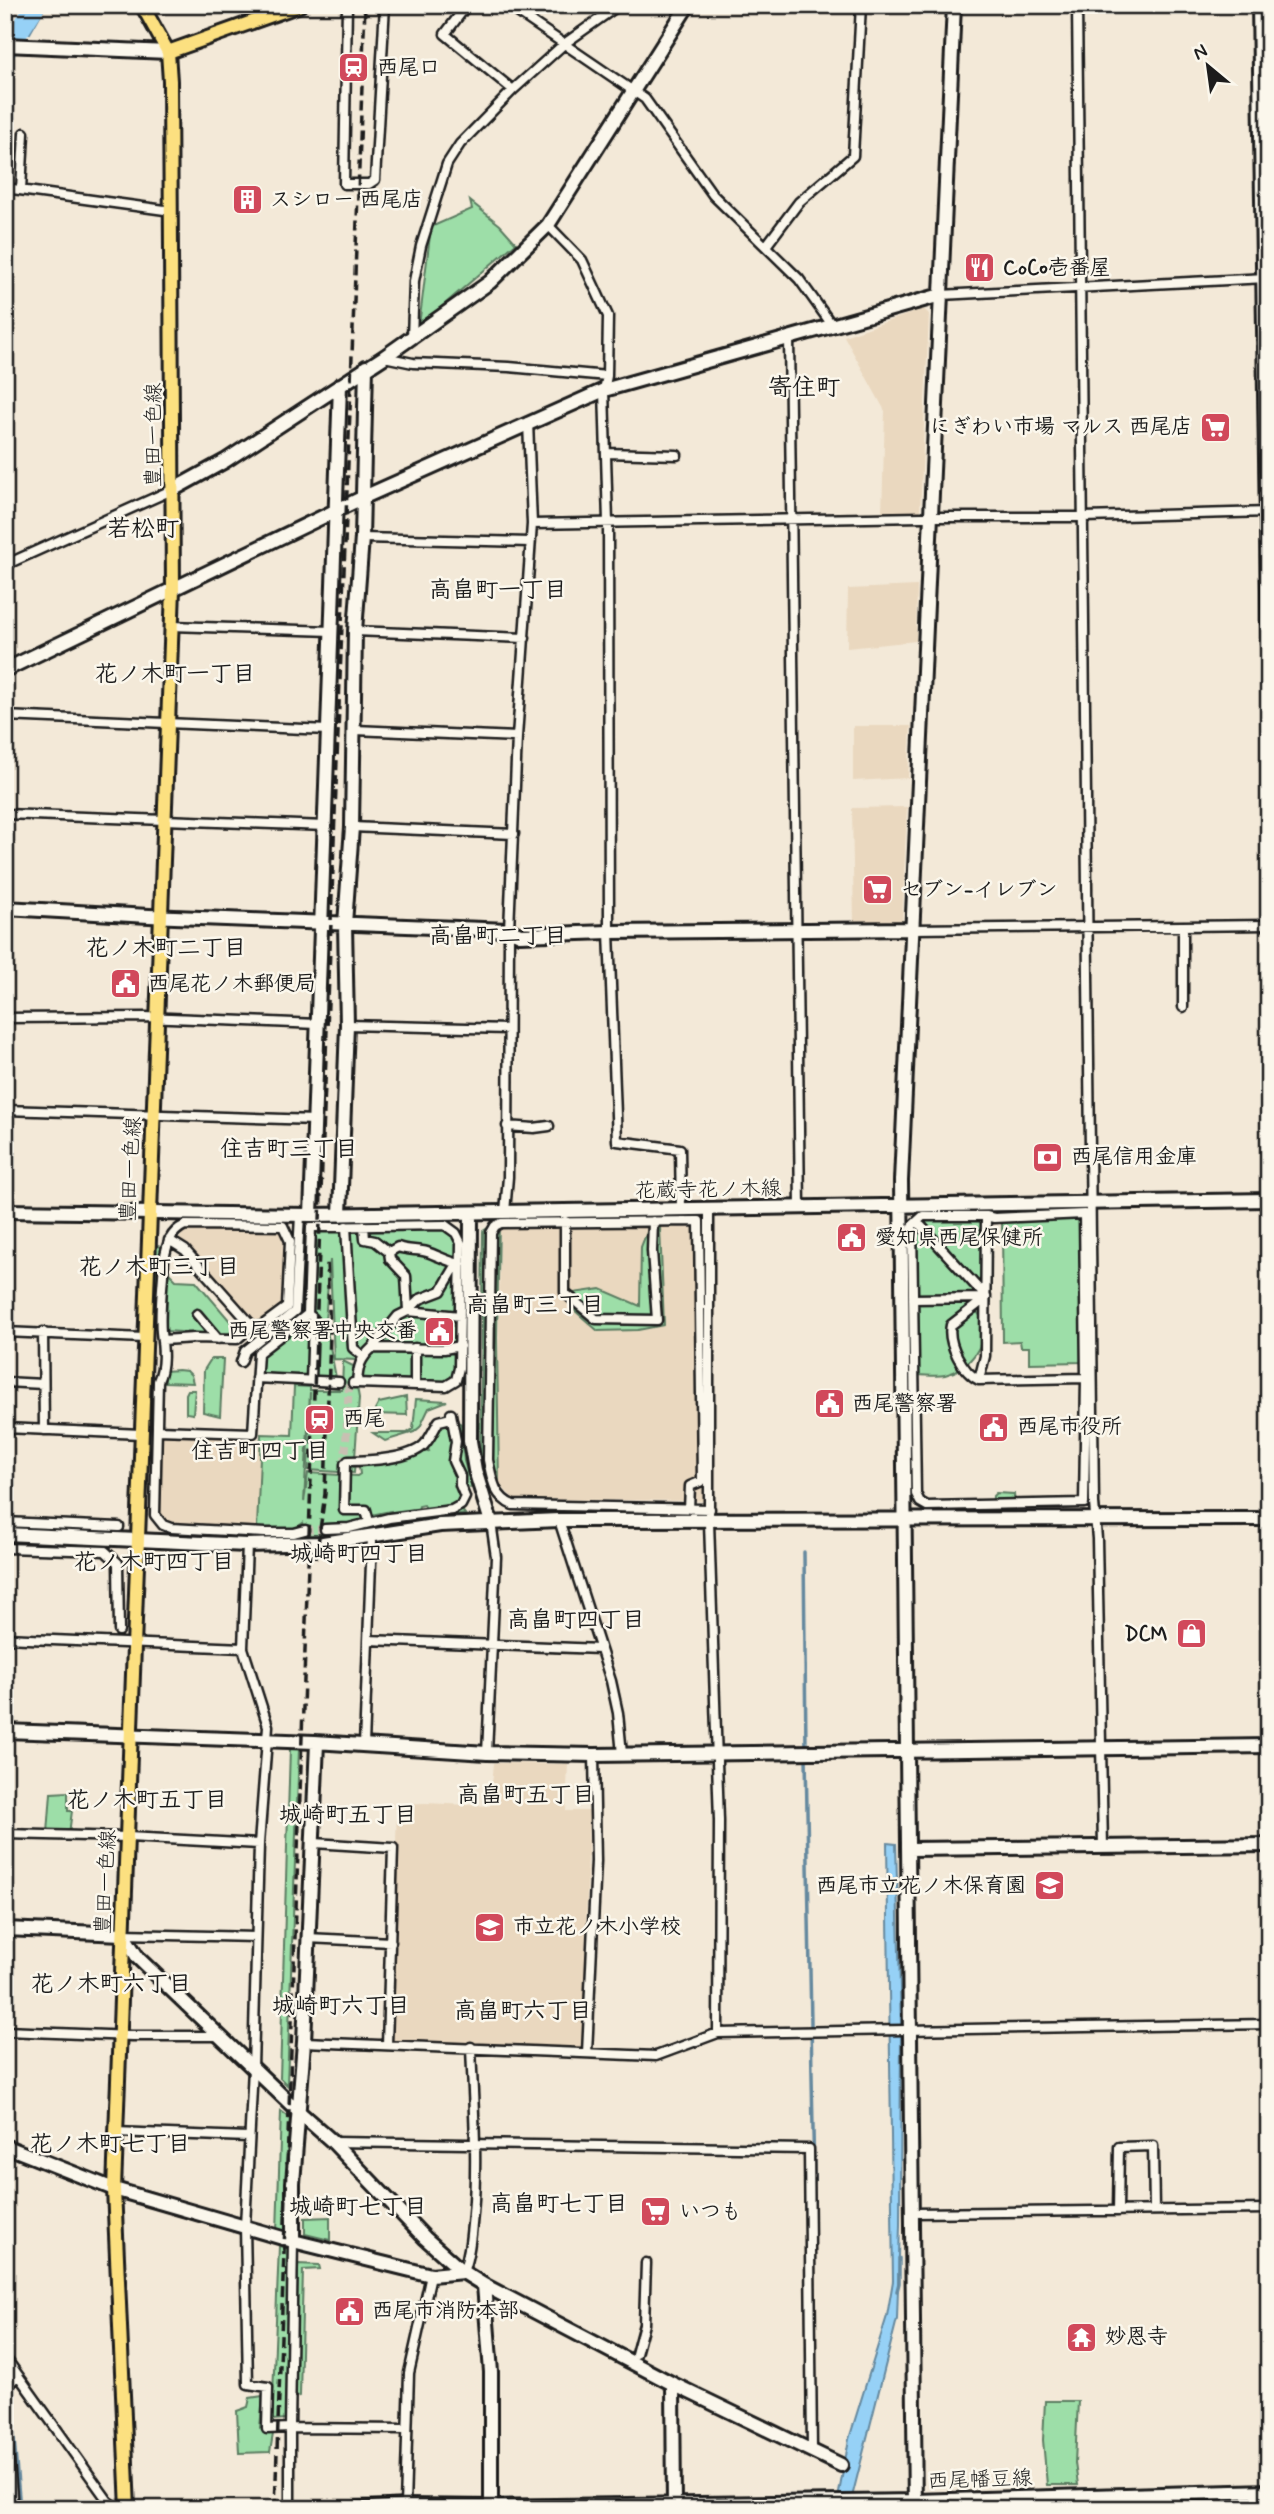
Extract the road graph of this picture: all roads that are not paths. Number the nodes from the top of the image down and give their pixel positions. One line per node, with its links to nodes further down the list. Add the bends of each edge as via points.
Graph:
1 (142, 5): 15 (main road, 豊田一色線)
2 (300, 5): 15 (main road)
3 (347, 5): 4 (street, via 344,184 374,180)
4 (385, 5)
5 (467, 5): 16 (street, via 445,34)
6 (507, 5): 13 (street)
7 (619, 5): 13 (street)
8 (688, 5): 17 (street)
9 (861, 5): 23 (street, via 853,156 799,202)
10 (954, 5): 26 (street)
11 (1077, 5): 25 (street)
12 (1259, 5): 24 (street)
13 (564, 44): 16 (street); 17 (street)
14 (5, 45): 15 (street)
15 (168, 52): 21 (main road, 豊田一色線)
16 (513, 90): 29 (street, via 460,144 447,164 421,246 414,281)
17 (635, 91): 22 (street); 23 (street, via 713,195)
18 (23, 133): 20 (street)
19 (5, 188): 20 (street)
20 (21, 190): 21 (street)
21 (172, 211): 38 (main road, 豊田一色線)
22 (548, 225): 29 (street, via 490,282); 32 (street, via 582,260 608,316)
23 (766, 246): 27 (street, via 799,279)
24 (1266, 278): 25 (street); 41 (street)
25 (1080, 288): 26 (street); 43 (street)
26 (942, 295): 27 (street); 42 (street)
27 (832, 325): 28 (street)
28 (789, 337): 34 (street); 44 (street)
29 (412, 338): 30 (street)
30 (384, 357): 31 (street); 32 (street, via 413,363)
31 (366, 367): 33 (street); 39 (street)
32 (607, 376): 34 (street)
33 (340, 385): 38 (street); 40 (street)
34 (604, 390): 35 (street); 36 (street)
35 (528, 422): 39 (street); 46 (street)
36 (606, 453): 37 (street); 45 (street)
37 (677, 455)
38 (174, 489): 49 (street); 50 (main road, 豊田一色線)
39 (364, 497): 40 (street); 47 (street)
40 (337, 510): 50 (street); 52 (street)
41 (1267, 512): 43 (street); 55 (street)
42 (932, 517): 43 (street); 44 (street); 74 (street)
43 (1084, 517): 73 (street)
44 (792, 520): 45 (street); 76 (street)
45 (608, 522): 46 (street); 77 (street)
46 (532, 524): 48 (street)
47 (362, 538): 48 (street); 53 (street)
48 (530, 542): 54 (street)
49 (5, 565)
50 (173, 589): 51 (main road, 豊田一色線); 56 (street)
51 (172, 626): 52 (street); 58 (main road, 豊田一色線)
52 (332, 631): 59 (street)
53 (355, 631): 54 (street); 60 (street)
54 (525, 638): 61 (street)
55 (1269, 654)
56 (5, 670)
57 (5, 716): 58 (street)
58 (167, 722): 59 (street); 63 (main road, 豊田一色線)
59 (328, 730): 64 (street)
60 (355, 730): 61 (street); 65 (street)
61 (517, 737): 66 (street)
62 (5, 814): 63 (street)
63 (165, 819): 64 (street); 68 (main road, 豊田一色線)
64 (326, 826): 69 (street)
65 (352, 827): 66 (street); 70 (street)
66 (514, 834): 75 (street)
67 (5, 908): 68 (street)
68 (160, 916): 69 (street); 80 (main road, 豊田一色線)
69 (321, 922): 70 (street); 81 (street)
70 (345, 924): 75 (street); 82 (street)
71 (1269, 925): 72 (street)
72 (1183, 926): 73 (street); 78 (street)
73 (1088, 927): 74 (street); 90 (street)
74 (914, 929): 76 (street); 91 (street)
75 (509, 930): 77 (street, via 520,935); 83 (street)
76 (798, 931): 77 (street); 92 (street)
77 (609, 932): 94 (street, via 617,1141 680,1149)
78 (1183, 1007)
79 (5, 1018): 80 (street)
80 (158, 1018): 81 (street); 85 (main road, 豊田一色線)
81 (318, 1024): 86 (street)
82 (347, 1025): 83 (street); 101 (street)
83 (508, 1030): 87 (street)
84 (5, 1110): 85 (street)
85 (153, 1115): 86 (street); 97 (main road, 豊田一色線)
86 (315, 1120): 99 (street)
87 (507, 1126): 88 (street); 96 (street)
88 (549, 1126)
89 (1269, 1199): 90 (street, 花蔵寺花ノ木線)
90 (1092, 1203): 91 (street, 花蔵寺花ノ木線); 143 (street)
91 (901, 1206): 92 (street, 花蔵寺花ノ木線); 144 (street)
92 (800, 1208): 93 (street, 花蔵寺花ノ木線)
93 (709, 1209): 94 (street, 花蔵寺花ノ木線); 140 (street)
94 (681, 1210): 96 (street, 花蔵寺花ノ木線)
95 (5, 1211): 97 (street, 花蔵寺花ノ木線)
96 (505, 1212): 98 (street, 花蔵寺花ノ木線)
97 (148, 1213): 99 (street, 花蔵寺花ノ木線); 118 (main road, 豊田一色線)
98 (471, 1213): 101 (street, 花蔵寺花ノ木線); 147 (street, via 470,1441)
99 (305, 1215): 101 (street, 花蔵寺花ノ木線); 125 (street, via 295,1311 245,1351)
100 (986, 1216): 109 (street, via 923,1216 912,1226); 110 (street); 127 (street, via 1084,1214)
101 (343, 1220): 104 (street); 113 (street, via 311,1227); 124 (street, via 353,1348)
102 (565, 1221): 103 (street); 103 (street, via 565,1293 596,1319 657,1320); 138 (street, via 500,1223 491,1233 487,1436 495,1489 513,1505)
103 (653, 1221): 138 (street, via 698,1221 702,1481 690,1486)
104 (364, 1226): 107 (street, via 365,1239); 108 (street, via 445,1225 461,1243)
105 (921, 1226): 110 (street)
106 (169, 1240): 115 (street, via 185,1250); 115 (street, via 185,1225 286,1229 290,1241 287,1307 258,1329); 120 (street, via 164,1260)
107 (389, 1252): 108 (street, via 398,1247 425,1251); 111 (street, via 408,1281)
108 (459, 1264): 111 (street, via 441,1291 420,1299); 114 (street)
109 (913, 1298): 110 (street); 127 (street, via 916,1494 927,1506 1084,1503)
110 (986, 1298): 128 (street, via 985,1356); 128 (street, via 956,1320 949,1331 970,1376)
111 (408, 1311): 114 (street); 122 (street, via 395,1318)
112 (197, 1314): 119 (street)
113 (308, 1314): 126 (street, via 262,1349 256,1358); 130 (street, via 313,1318)
114 (460, 1316): 121 (street)
115 (252, 1326): 119 (street, via 237,1339)
116 (5, 1332): 117 (street)
117 (43, 1332): 118 (street); 132 (street)
118 (144, 1338): 137 (main road, 豊田一色線)
119 (218, 1339): 120 (street)
120 (163, 1340): 136 (street)
121 (460, 1346): 123 (street); 133 (street, via 455,1382)
122 (372, 1348): 123 (street); 124 (street)
123 (415, 1348): 133 (street)
124 (363, 1356): 133 (street, via 355,1383)
125 (241, 1362)
126 (256, 1378): 130 (street); 136 (street, via 254,1433)
127 (1086, 1378): 128 (street)
128 (979, 1380)
129 (5, 1381): 132 (street)
130 (311, 1381): 131 (street)
131 (339, 1382)
132 (43, 1384): 135 (street)
133 (415, 1385)
134 (5, 1428): 135 (street)
135 (44, 1430): 137 (street)
136 (157, 1430): 151 (street, via 154,1510 163,1525 265,1533)
137 (141, 1434): 154 (main road, 豊田一色線)
138 (689, 1509): 140 (street)
139 (345, 1510): 146 (street, via 366,1510); 146 (street, via 347,1463 417,1451 439,1421 451,1416 453,1461 465,1497 461,1505); 149 (street)
140 (710, 1515): 142 (street); 144 (street); 174 (street)
141 (1269, 1519): 143 (street)
142 (559, 1520): 147 (street); 163 (street)
143 (1096, 1520): 144 (street); 170 (street)
144 (905, 1521): 171 (street)
145 (5, 1522): 148 (street)
146 (369, 1522): 149 (street)
147 (491, 1522): 153 (street); 161 (street, via 496,1557)
148 (119, 1527)
149 (344, 1528): 150 (street)
150 (325, 1529)
151 (305, 1530)
152 (5, 1534): 154 (street)
153 (372, 1537): 155 (street, via 323,1544); 159 (street)
154 (137, 1539): 155 (street); 160 (main road, 豊田一色線)
155 (247, 1545): 162 (street)
156 (5, 1548): 157 (street, via 105,1550 118,1563)
157 (119, 1630)
158 (5, 1638): 160 (street)
159 (368, 1640): 161 (street); 168 (street)
160 (135, 1644): 162 (street); 165 (main road, 豊田一色線)
161 (493, 1644): 163 (street); 172 (street)
162 (243, 1648): 166 (street, via 268,1726)
163 (600, 1649): 173 (street, via 618,1713)
164 (5, 1731): 165 (street)
165 (130, 1735): 166 (street); 177 (main road, 豊田一色線)
166 (266, 1741): 167 (street); 179 (street)
167 (317, 1743): 168 (street); 178 (street)
168 (364, 1745): 172 (street)
169 (1269, 1746): 170 (street)
170 (1101, 1748): 171 (street); 181 (street)
171 (908, 1752): 174 (street); 182 (street)
172 (487, 1753): 175 (street)
173 (622, 1754): 174 (street); 175 (street)
174 (716, 1754): 191 (street)
175 (594, 1755): 197 (street, via 596,1861)
176 (5, 1834): 177 (street)
177 (128, 1837): 179 (street); 184 (main road, 豊田一色線)
178 (314, 1843): 186 (street); 187 (street, via 393,1848)
179 (259, 1844): 185 (street)
180 (1269, 1845): 181 (street)
181 (1103, 1847): 182 (street)
182 (909, 1849): 189 (street)
183 (5, 1929): 184 (street)
184 (123, 1934): 185 (street); 192 (main road, 豊田一色線); 193 (street, via 138,1958)
185 (256, 1937): 198 (street)
186 (307, 1938): 187 (street); 194 (street)
187 (391, 1942): 195 (street)
188 (1269, 2024): 189 (street)
189 (911, 2030): 191 (street); 209 (street)
190 (5, 2031): 192 (street)
191 (718, 2033): 197 (street, via 656,2056)
192 (119, 2036): 193 (street); 200 (main road, 豊田一色線)
193 (219, 2036): 198 (street)
194 (304, 2042): 195 (street); 199 (street)
195 (387, 2045): 196 (street)
196 (471, 2047): 197 (street); 203 (street)
197 (587, 2053)
198 (253, 2068): 199 (street); 201 (street)
199 (299, 2112): 202 (street); 211 (street)
200 (116, 2132): 201 (street); 205 (main road, 豊田一色線)
201 (248, 2137): 210 (street)
202 (333, 2142): 203 (street); 213 (street)
203 (475, 2145): 213 (street, via 469,2255); 224 (street, via 809,2149)
204 (5, 2146): 205 (street)
205 (114, 2189): 210 (street); 234 (main road, 豊田一色線)
206 (1269, 2209): 207 (street)
207 (1154, 2210): 208 (street); 208 (street, via 1153,2146 1119,2147)
208 (1118, 2211): 209 (street)
209 (913, 2213): 229 (street)
210 (245, 2226): 211 (street); 222 (street, via 248,2384 268,2387 267,2429)
211 (293, 2241): 214 (street); 222 (street)
212 (646, 2263): 216 (street, via 644,2324)
213 (463, 2272): 214 (street); 215 (street)
214 (431, 2275): 223 (street, via 409,2373)
215 (484, 2285): 219 (street); 231 (street, via 490,2359)
216 (636, 2354)
217 (5, 2357): 218 (street)
218 (18, 2375): 220 (street); 233 (street, via 108,2501)
219 (673, 2384): 224 (street); 228 (street)
220 (5, 2388)
221 (5, 2412): 227 (street)
222 (290, 2428): 223 (street); 235 (street)
223 (406, 2429): 230 (street)
224 (813, 2451): 225 (street)
225 (841, 2465)
226 (1269, 2491): 229 (street, 西尾幡豆線)
227 (8, 2493): 232 (street)
228 (674, 2505): 229 (street, 西尾幡豆線); 231 (street, 西尾幡豆線)
229 (915, 2505)
230 (405, 2506): 231 (street, 西尾幡豆線); 236 (street, 西尾幡豆線)
231 (491, 2508)
232 (13, 2509)
233 (119, 2509)
234 (128, 2509)
235 (290, 2509)
236 (356, 2509)

